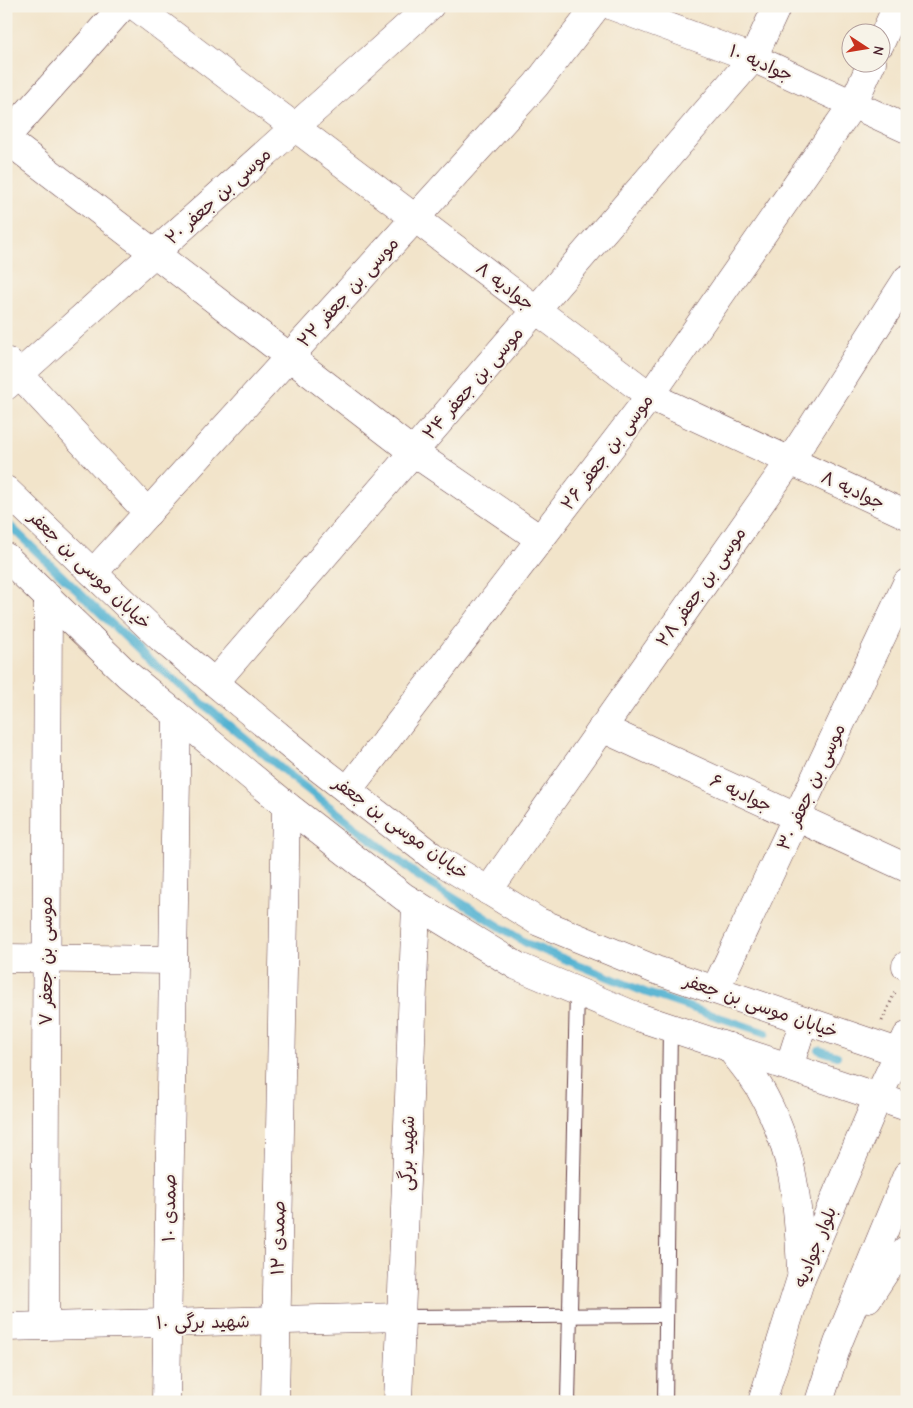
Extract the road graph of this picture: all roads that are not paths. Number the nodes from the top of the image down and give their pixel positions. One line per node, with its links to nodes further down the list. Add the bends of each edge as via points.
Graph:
1 (123, 6): 14 (street)
2 (135, 6): 12 (street, جوادیه ۸)
3 (430, 6): 12 (street, موسی بن جعفر ۲۰)
4 (597, 6): 15 (street, موسی بن جعفر ۲۲, via 536,85)
5 (612, 6): 9 (street, جوادیه ۱۰)
6 (777, 6): 9 (street, موسی بن جعفر ۲۴)
7 (897, 6): 8 (street)
8 (890, 22)
9 (753, 58): 11 (street, جوادیه ۱۰); 18 (street, موسی بن جعفر ۲۴)
10 (867, 72): 11 (street, موسی بن جعفر ۲۶)
11 (853, 104): 13 (street, جوادیه ۱۰); 21 (street, موسی بن جعفر ۲۶)
12 (295, 127): 15 (street, جوادیه ۸); 16 (street, موسی بن جعفر ۲۰)
13 (907, 129)
14 (6, 138): 16 (street)
15 (416, 218): 18 (street, جوادیه ۸); 19 (street, موسی بن جعفر ۲۲)
16 (155, 253): 19 (street); 20 (street, موسی بن جعفر ۲۰)
17 (907, 279): 23 (street, موسی بن جعفر ۲۸)
18 (536, 310): 21 (street, جوادیه ۸); 22 (street, موسی بن جعفر ۲۴)
19 (290, 357): 22 (street); 25 (street, موسی بن جعفر ۲۲)
20 (11, 374): 25 (street)
21 (650, 396): 23 (street, جوادیه ۸); 27 (street, موسی بن جعفر ۲۶)
22 (414, 452): 27 (street); 32 (street, موسی بن جعفر ۲۴)
23 (790, 461): 26 (street, جوادیه ۸); 34 (street, موسی بن جعفر ۲۸)
24 (6, 490): 29 (street, خیابان موسی بن جعفر)
25 (148, 513): 29 (street, موسی بن جعفر ۲۲)
26 (907, 515)
27 (540, 539): 35 (street, موسی بن جعفر ۲۶)
28 (6, 557): 31 (street)
29 (93, 573): 32 (street, خیابان موسی بن جعفر, via 161,638)
30 (907, 583): 37 (street, موسی بن جعفر ۳۰)
31 (48, 597): 33 (street, via 128,675); 42 (street, موسی بن جعفر ۷)
32 (215, 682): 35 (street, خیابان موسی بن جعفر)
33 (177, 715): 36 (street); 43 (street, صمدی ۱۰)
34 (602, 728): 37 (street, جوادیه ۶); 39 (street, موسی بن جعفر ۲۸)
35 (348, 790): 39 (street, خیابان موسی بن جعفر, via 432,856)
36 (286, 805): 40 (street); 59 (street, صمدی ۱۲)
37 (796, 818): 38 (street, جوادیه ۶); 44 (street, موسی بن جعفر ۳۰)
38 (907, 868)
39 (488, 891): 44 (street, خیابان موسی بن جعفر, via 539,922)
40 (416, 904): 45 (street, via 517,966); 58 (street, شهید برگی)
41 (6, 958): 42 (street)
42 (46, 958): 43 (street); 61 (street, موسی بن جعفر ۷)
43 (173, 960): 60 (street, صمدی ۱۰)
44 (714, 990): 46 (street, خیابان موسی بن جعفر)
45 (577, 991): 47 (street); 57 (lane)
46 (804, 1020): 49 (street, خیابان موسی بن جعفر, via 872,1043); 50 (street)
47 (670, 1027): 48 (street); 56 (lane)
48 (729, 1047): 50 (street); 55 (street, via 758,1086 780,1129 794,1175)
49 (904, 1048): 51 (street, بلوار جوادیه)
50 (789, 1067): 51 (street)
51 (878, 1097): 52 (street); 55 (street, بلوار جوادیه)
52 (907, 1107)
53 (907, 1175): 63 (street)
54 (907, 1250): 63 (street, via 887,1269)
55 (801, 1278): 69 (street, بلوار جوادیه)
56 (666, 1315): 57 (lane); 68 (lane)
57 (570, 1316): 58 (lane); 67 (lane)
58 (401, 1317): 59 (street, شهید برگی ۱۰); 66 (street, شهید برگی)
59 (276, 1320): 60 (street, شهید برگی ۱۰); 65 (street, صمدی ۱۲)
60 (167, 1322): 61 (street, شهید برگی ۱۰); 64 (street, صمدی ۱۰)
61 (45, 1326): 62 (street, شهید برگی ۱۰)
62 (6, 1327)
63 (838, 1343): 70 (street)
64 (166, 1402)
65 (275, 1402)
66 (398, 1402)
67 (568, 1402)
68 (665, 1402)
69 (762, 1402)
70 (819, 1402)

